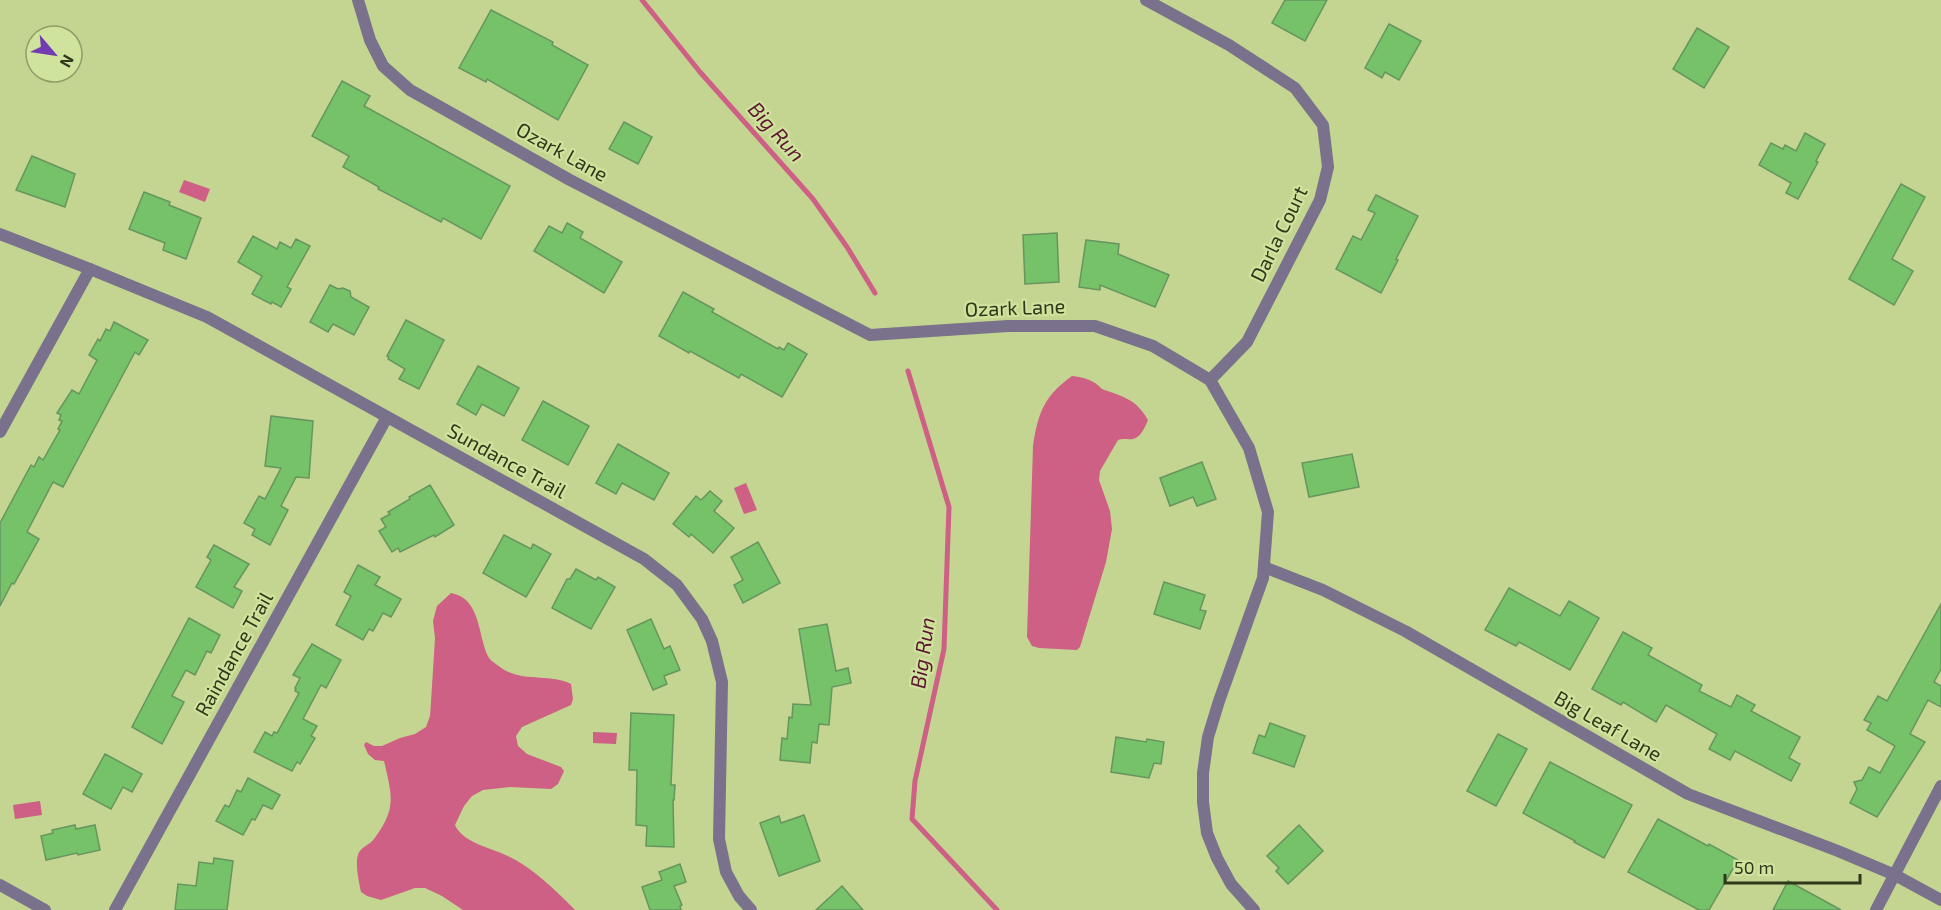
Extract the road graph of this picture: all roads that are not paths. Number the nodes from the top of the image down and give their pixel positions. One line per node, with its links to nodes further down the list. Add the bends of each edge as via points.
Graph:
1 (358, 0): 5 (street, Ozark Lane, via 383,66 410,90 570,180 870,335 1008,326 1095,326 1153,346)
2 (1146, 0): 5 (street, Darla Court, via 1229,45 1295,88 1323,125 1328,167 1320,200 1247,342)
3 (0, 234): 4 (street, Sundance Trail)
4 (90, 268): 6 (street, Sundance Trail, via 207,317); 7 (street)
5 (1210, 381): 8 (street, Ozark Lane, via 1249,448 1268,512)
6 (387, 417): 14 (street, Raindance Trail); 15 (street, Sundance Trail, via 644,559 678,585 712,641 722,682 719,839 726,872)
7 (0, 432)
8 (1264, 567): 10 (street, Big Leaf Lane, via 1323,590 1405,631 1688,794); 16 (street, Ozark Lane, via 1208,737 1203,773 1208,833 1217,858 1231,884)
9 (1941, 786): 10 (street)
10 (1896, 875): 12 (street, Big Leaf Lane); 17 (street)
11 (0, 885): 13 (street)
12 (1941, 900)
13 (45, 910)
14 (115, 910)
15 (751, 910)
16 (1254, 910)
17 (1876, 910)

